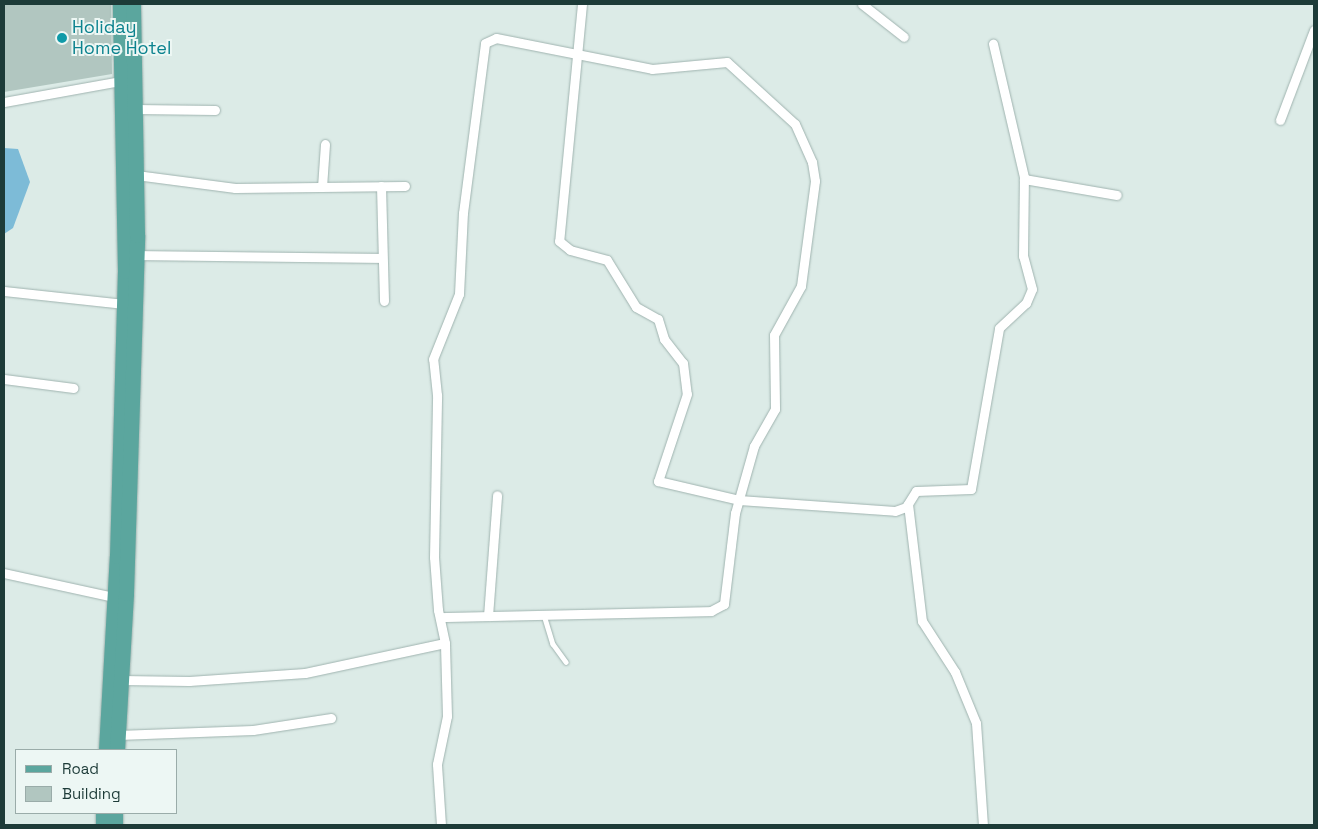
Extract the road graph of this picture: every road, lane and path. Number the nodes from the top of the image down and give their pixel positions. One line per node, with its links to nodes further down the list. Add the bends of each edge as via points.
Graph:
1 (120, 4): 9 (main road)
2 (133, 4): 11 (main road)
3 (582, 4): 8 (street)
4 (862, 4): 6 (street)
5 (1314, 30): 13 (street)
6 (904, 37)
7 (993, 44): 16 (street)
8 (580, 52): 29 (street, via 559,241 570,250 607,260 636,307 657,319 664,339 682,363 687,394 658,482); 29 (street, via 652,69 727,62 795,124 812,162 815,181 801,286 774,335 775,409 754,446); 34 (street, via 496,38 484,45 464,213 459,294 433,359 437,394 434,557)
9 (121, 81): 10 (street); 25 (main road)
10 (4, 102)
11 (135, 109): 12 (street); 15 (main road)
12 (215, 110)
13 (1280, 120)
14 (325, 144): 19 (street)
15 (136, 175): 19 (street, via 235,188); 21 (main road)
16 (1024, 179): 20 (street); 30 (street, via 1023,256 1031,291 1026,303 999,328 972,486 966,492 916,491)
17 (380, 186): 18 (street); 19 (street); 22 (street)
18 (405, 186)
19 (322, 187)
20 (1117, 194)
21 (136, 255): 22 (street); 38 (main road)
22 (381, 258): 24 (street)
23 (4, 291): 25 (street)
24 (384, 301)
25 (124, 304): 32 (main road)
26 (4, 379): 27 (street)
27 (73, 388)
28 (497, 495): 35 (street)
29 (739, 500): 30 (street, via 895,511); 33 (street, via 721,608)
30 (908, 504): 44 (street, via 922,621 956,672 976,724)
31 (4, 573): 32 (street)
32 (114, 597): 41 (main road)
33 (544, 615): 35 (street); 37 (lane, via 553,644)
34 (440, 616): 35 (street); 36 (street)
35 (488, 616)
36 (445, 643): 38 (street, via 305,673 189,681); 43 (street, via 447,716 437,764)
37 (566, 662)
38 (121, 680): 40 (main road)
39 (331, 718): 40 (street, via 253,730)
40 (118, 735): 42 (main road)
41 (106, 749)
42 (117, 749)
43 (441, 825)
44 (983, 825)

